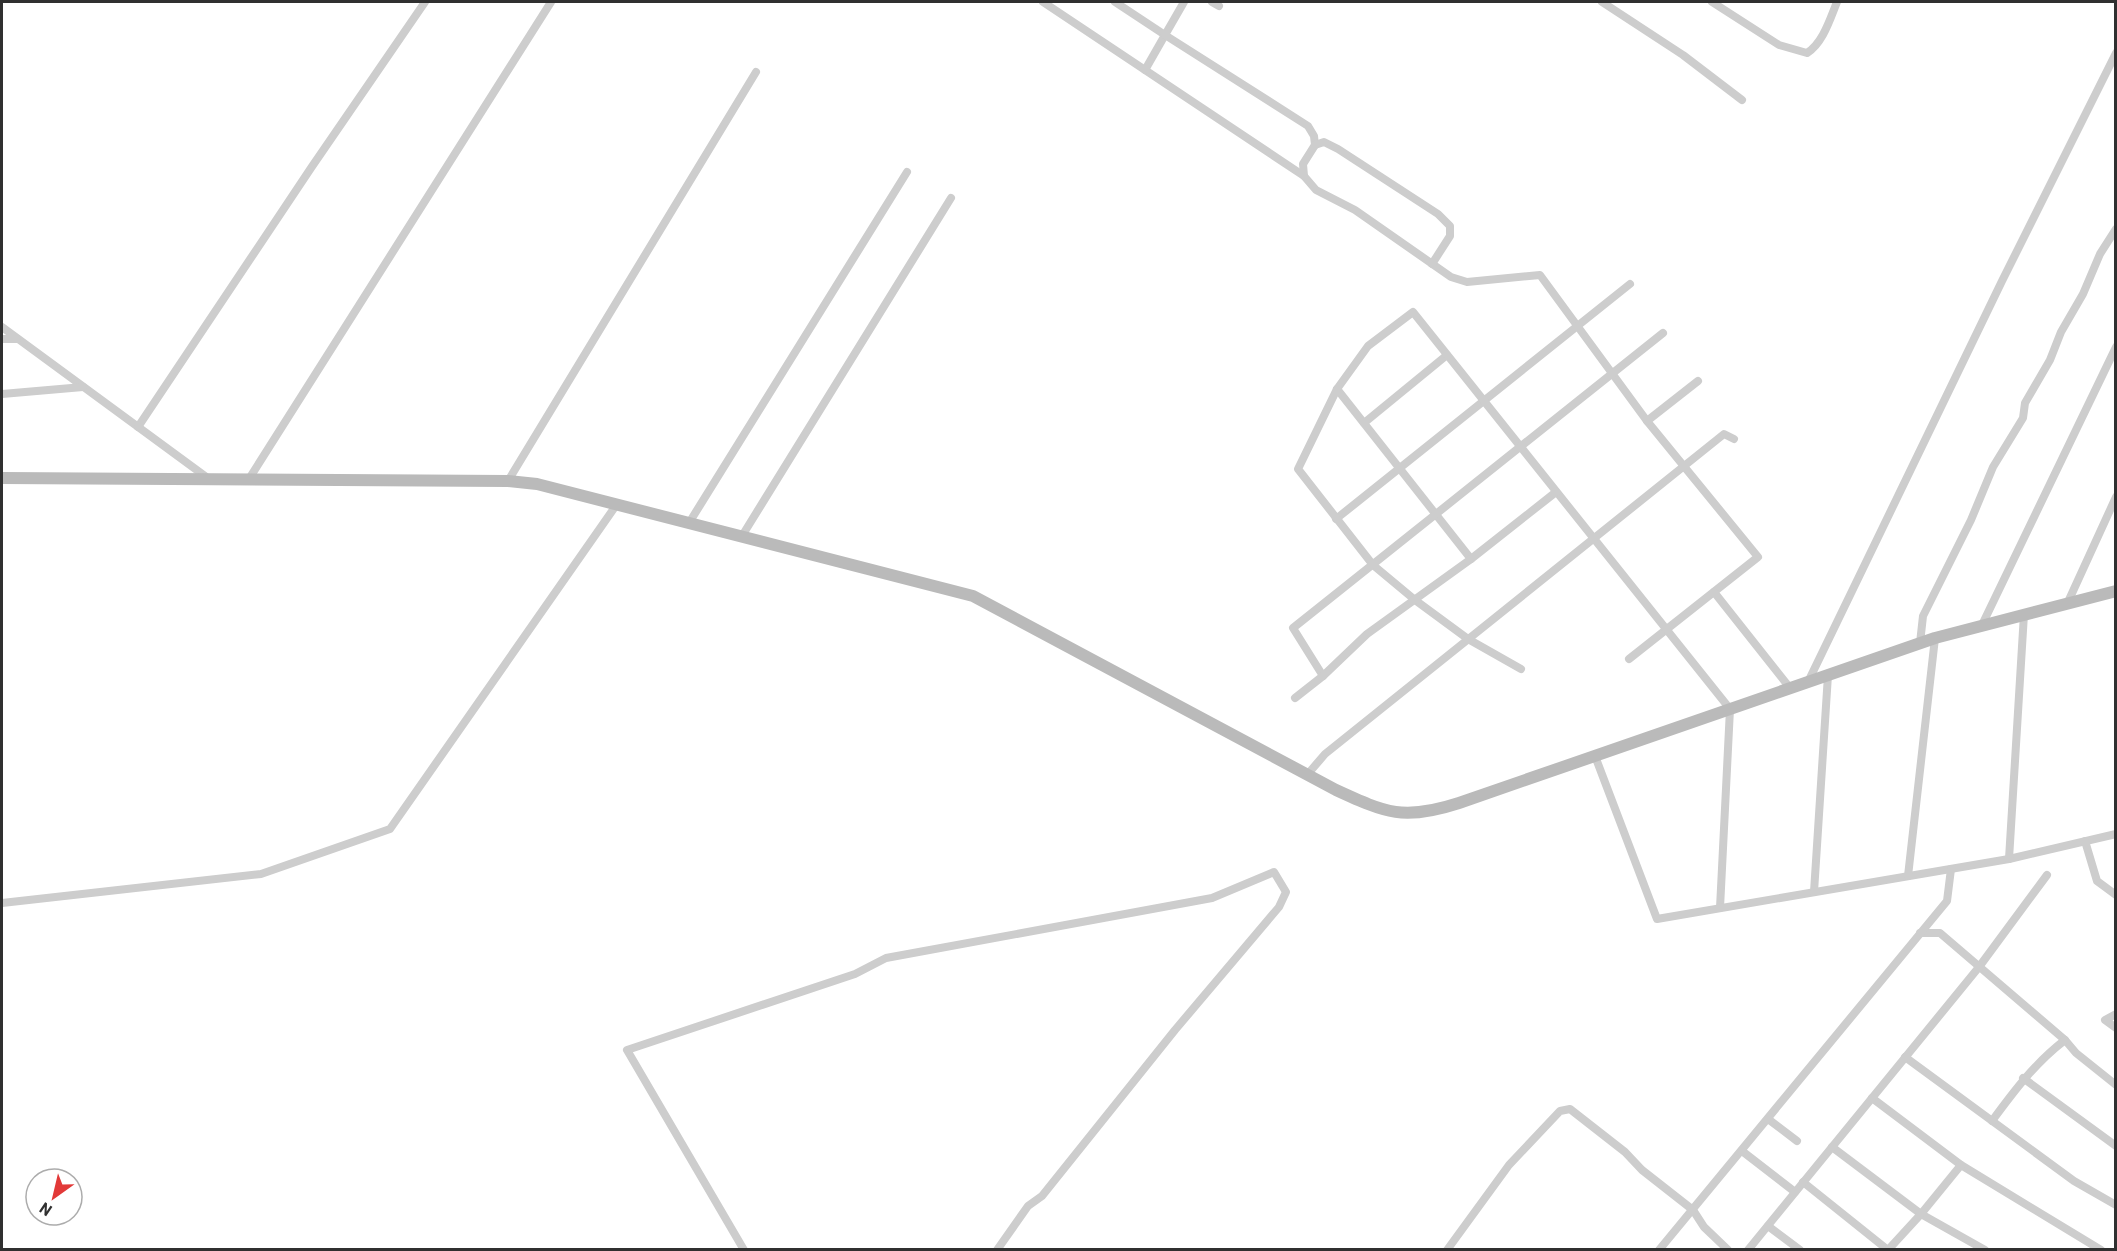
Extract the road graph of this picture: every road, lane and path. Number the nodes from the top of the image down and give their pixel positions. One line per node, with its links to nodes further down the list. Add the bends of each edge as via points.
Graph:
1 (425, 2): 36 (street)
2 (551, 2): 43 (street)
3 (1043, 2): 11 (street)
4 (1115, 2): 9 (street)
5 (1184, 2): 9 (street)
6 (1602, 2): 13 (street)
7 (1712, 2): 8 (street, via 1779,45 1807,53 1826,27)
8 (1837, 2)
9 (1165, 35): 11 (street); 14 (street, via 1308,126)
10 (2115, 53): 69 (street)
11 (1145, 70): 16 (street)
12 (756, 72): 44 (street)
13 (1742, 100)
14 (1315, 145): 16 (street, via 1303,164); 19 (street, via 1324,142 1338,148 1450,226 1450,236)
15 (907, 172): 50 (street)
16 (1304, 176): 19 (street, via 1316,190 1354,210)
17 (951, 198): 51 (street)
18 (2115, 229): 64 (street, via 2025,403 2023,418 1993,467 1923,616)
19 (1432, 264): 22 (street, via 1467,282 1540,275)
20 (1630, 284): 22 (street)
21 (2, 327): 25 (street)
22 (1577, 327): 28 (street); 33 (street)
23 (1663, 333): 28 (street)
24 (2, 339): 25 (street)
25 (18, 339): 30 (street)
26 (2115, 347): 60 (street)
27 (1447, 355): 31 (street, via 1413,312 1368,346); 33 (street); 35 (street)
28 (1613, 373): 34 (street); 38 (street)
29 (1698, 381): 34 (street)
30 (83, 387): 32 (street); 36 (street)
31 (1337, 389): 35 (street); 49 (street, via 1298,469)
32 (2, 394)
33 (1484, 401): 38 (street); 40 (street)
34 (1647, 420): 39 (street)
35 (1364, 423): 40 (street)
36 (138, 427): 42 (street)
37 (1734, 439): 39 (street, via 1724,434)
38 (1520, 447): 45 (street); 48 (street)
39 (1684, 466): 52 (street); 56 (street, via 1758,557)
40 (1400, 468): 48 (street); 49 (street)
41 (2, 478): 42 (main road)
42 (210, 479): 43 (main road)
43 (249, 479): 44 (main road)
44 (508, 481): 47 (main road, via 537,484)
45 (1556, 492): 52 (street); 53 (street)
46 (2115, 497): 58 (street)
47 (617, 504): 50 (main road); 83 (street, via 390,830 261,874)
48 (1436, 514): 53 (street); 54 (street)
49 (1336, 519): 54 (street)
50 (689, 523): 51 (main road)
51 (742, 536): 74 (main road, via 974,596)
52 (1594, 538): 61 (street); 63 (street)
53 (1471, 559): 57 (street)
54 (1372, 565): 57 (street); 68 (street, via 1293,628)
55 (2115, 591): 58 (main road)
56 (1714, 592): 61 (street); 70 (street)
57 (1415, 600): 63 (street); 68 (street, via 1367,634)
58 (2068, 602): 59 (main road)
59 (2024, 614): 60 (main road); 77 (street)
60 (1982, 625): 62 (main road)
61 (1666, 629): 65 (street); 72 (street)
62 (1935, 638): 64 (main road); 80 (street)
63 (1468, 639): 66 (street); 74 (street, via 1325,754)
64 (1920, 643): 67 (main road)
65 (1629, 659)
66 (1521, 669)
67 (1828, 675): 69 (main road); 81 (street)
68 (1323, 676): 71 (street)
69 (1808, 682): 70 (main road)
70 (1790, 688): 72 (main road)
71 (1295, 698)
72 (1730, 709): 73 (main road); 84 (street)
73 (1595, 756): 74 (main road, via 1432,812 1408,814 1362,802); 84 (street, via 1657,919)
74 (1307, 775)
75 (2115, 832): 76 (street)
76 (2085, 841): 77 (street); 82 (street, via 2097,881)
77 (2009, 859): 78 (street)
78 (1951, 869): 80 (street); 85 (street, via 1947,901)
79 (2046, 875): 86 (street)
80 (1908, 876): 81 (street)
81 (1814, 892): 84 (street)
82 (2115, 895)
83 (2, 903)
84 (1719, 908)
85 (1920, 933): 86 (street, via 1940,933); 94 (street)
86 (1979, 967): 89 (street); 90 (street)
87 (2115, 1014): 88 (street, via 2105,1020)
88 (2115, 1028)
89 (2064, 1040): 91 (street); 92 (street)
90 (1905, 1057): 93 (street); 95 (street)
91 (2023, 1078): 95 (street); 97 (street)
92 (2115, 1085)
93 (1872, 1098): 98 (street); 100 (street)
94 (1768, 1119): 96 (street); 99 (street)
95 (1992, 1121): 103 (street)
96 (1797, 1141)
97 (2115, 1146)
98 (1832, 1147): 101 (street); 105 (street)
99 (1742, 1150): 102 (street); 104 (street)
100 (1961, 1165): 105 (street); 116 (street)
101 (1803, 1182): 102 (street); 114 (street)
102 (1795, 1192): 106 (street)
103 (2115, 1205)
104 (1693, 1210): 109 (street, via 1570,1109 1560,1112 1509,1165); 110 (street); 111 (street)
105 (1921, 1214): 114 (street); 115 (street)
106 (1768, 1226): 112 (street); 113 (street)
107 (744, 1250): 108 (street, via 627,1050 855,974 886,958 1212,898 1274,872 1286,892 1279,908 1042,1196 1028,1206)
108 (997, 1250)
109 (1447, 1250)
110 (1659, 1250)
111 (1728, 1250)
112 (1748, 1250)
113 (1800, 1250)
114 (1888, 1250)
115 (1984, 1250)
116 (2102, 1250)

